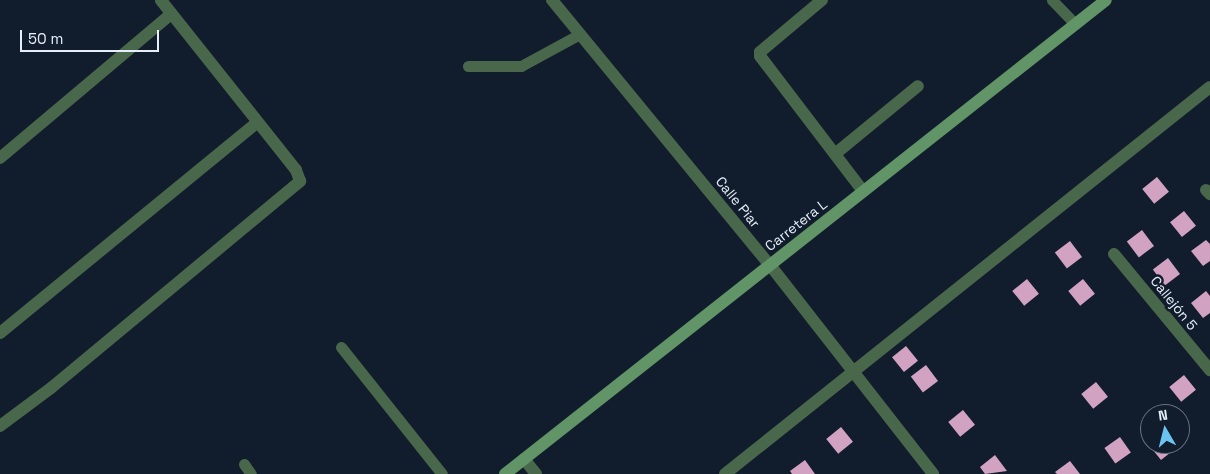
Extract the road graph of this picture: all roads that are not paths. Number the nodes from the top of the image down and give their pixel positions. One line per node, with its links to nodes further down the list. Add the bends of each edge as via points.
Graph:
1 (161, 0): 6 (street)
2 (552, 0): 8 (street, Calle Piar)
3 (822, 0): 13 (street, via 760,52 760,56)
4 (1052, 0): 7 (lane)
5 (1106, 0): 7 (street, Carretera L)
6 (171, 14): 12 (street); 14 (street)
7 (1075, 24): 15 (street, Carretera L)
8 (580, 34): 9 (lane, via 521,66); 17 (street, Calle Piar)
9 (468, 66)
10 (918, 86): 13 (street)
11 (1210, 87): 21 (street)
12 (257, 123): 18 (street); 22 (street, via 296,170 300,176 298,184)
13 (834, 154): 15 (street)
14 (0, 158)
15 (862, 191): 17 (street, Carretera L)
16 (1114, 254): 20 (street, Callejón 5)
17 (770, 265): 21 (street, Calle Piar); 23 (street, Carretera L)
18 (0, 333)
19 (342, 348): 26 (lane)
20 (1210, 370)
21 (853, 371): 29 (street); 30 (street, Calle Piar)
22 (0, 426)
23 (524, 459): 27 (street, Carretera L); 28 (street)
24 (244, 464): 25 (lane)
25 (251, 474)
26 (442, 474)
27 (505, 474)
28 (536, 474)
29 (725, 474)
30 (933, 474)

